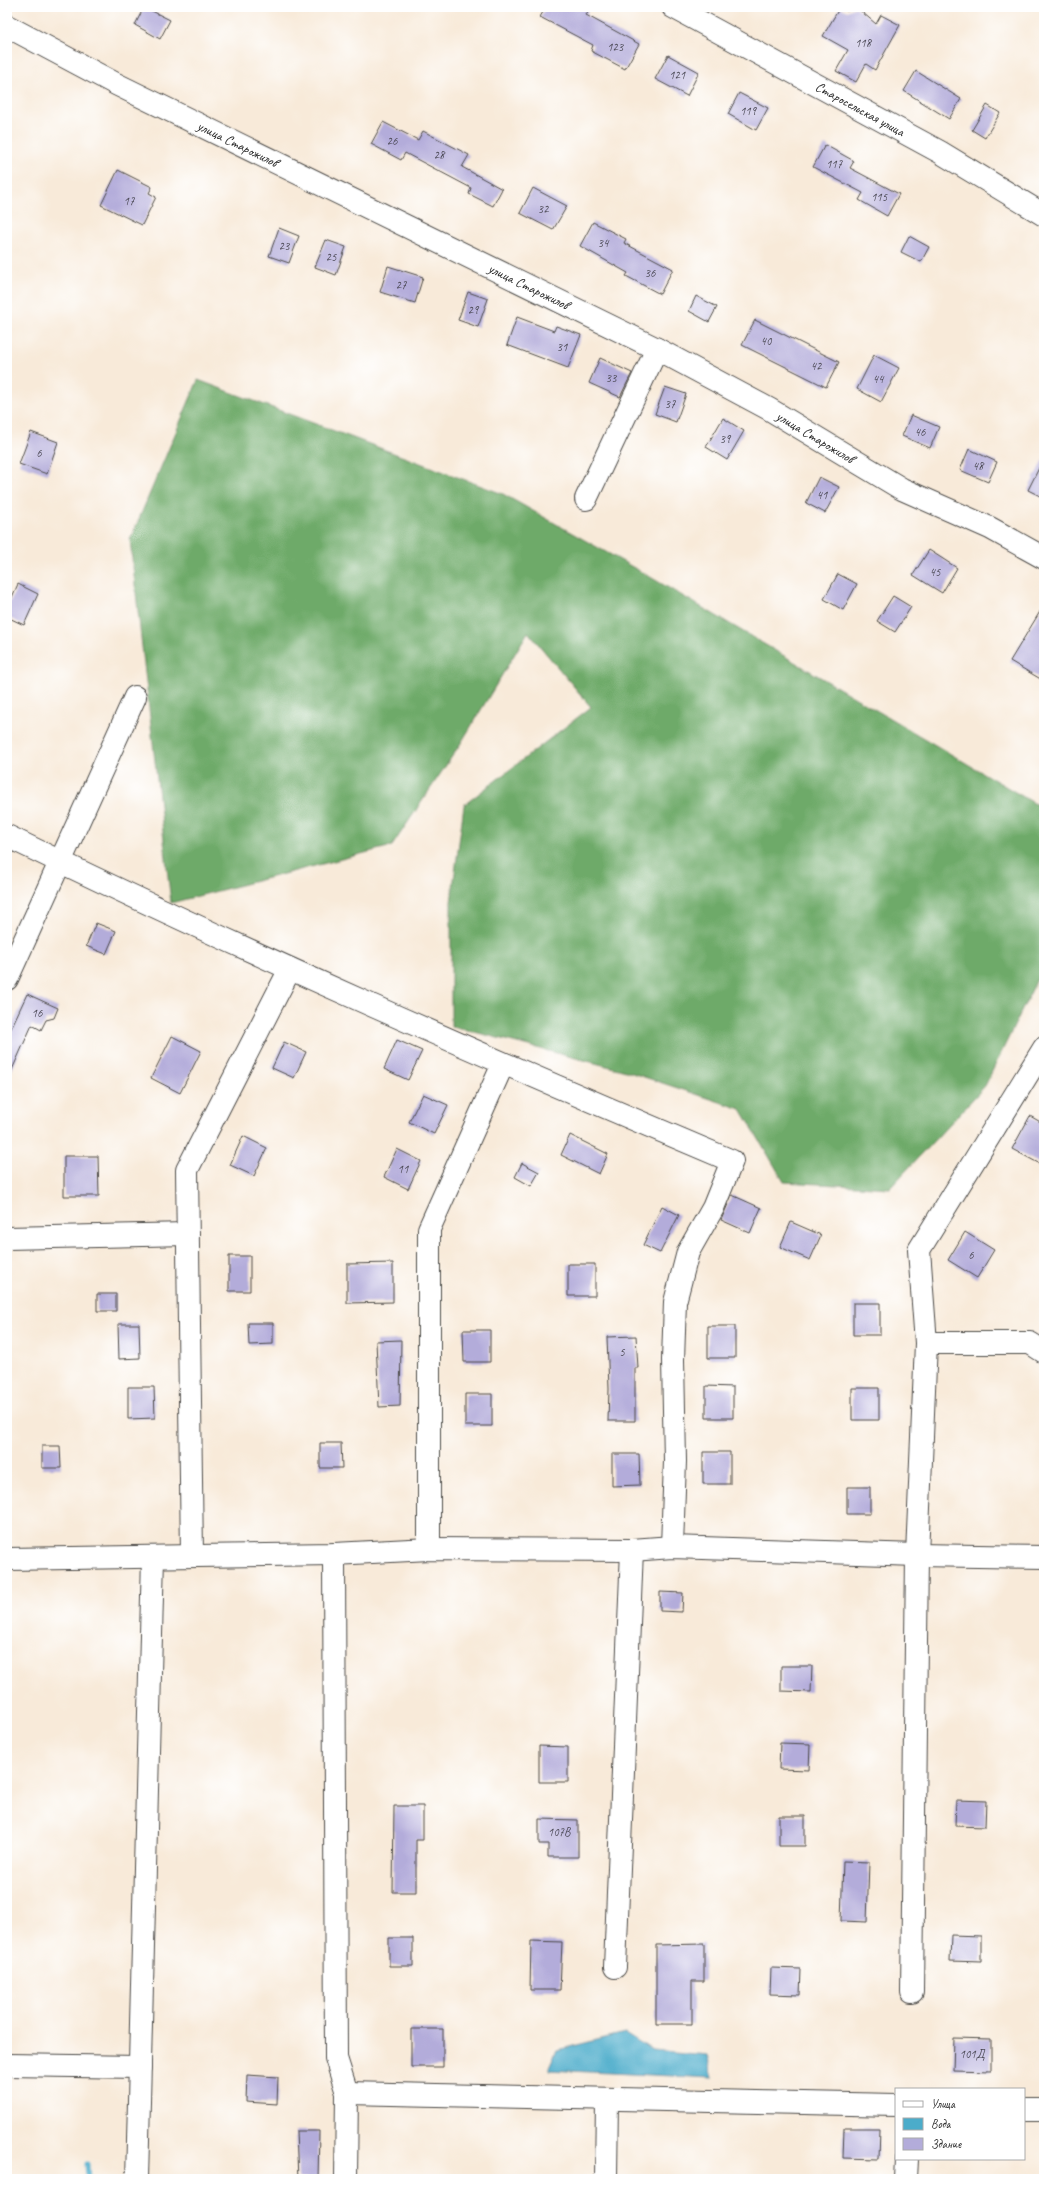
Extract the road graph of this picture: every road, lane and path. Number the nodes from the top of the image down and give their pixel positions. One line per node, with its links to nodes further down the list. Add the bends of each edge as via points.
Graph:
1 (673, 7): 3 (street, Старосельская улица, via 940,152)
2 (7, 26): 4 (street, улица Старожилов, via 123,87)
3 (1044, 215)
4 (657, 349): 5 (street); 6 (street, улица Старожилов, via 769,409 902,489 990,528)
5 (586, 498)
6 (1044, 558)
7 (135, 697): 9 (street)
8 (7, 836): 9 (street)
9 (60, 862): 10 (street); 11 (street)
10 (290, 969): 13 (street); 14 (street, via 187,1170)
11 (7, 979)
12 (1044, 1048): 16 (street, via 919,1250)
13 (502, 1064): 18 (street, via 732,1161 713,1208 688,1252 675,1302); 19 (street, via 429,1229)
14 (188, 1234): 15 (street); 23 (street)
15 (7, 1238)
16 (926, 1343): 17 (street, via 1030,1343); 22 (street)
17 (1044, 1352)
18 (672, 1547): 20 (street); 22 (street)
19 (429, 1549): 20 (street); 21 (street)
20 (632, 1550): 27 (street)
21 (334, 1554): 23 (street); 31 (street, via 336,2058)
22 (917, 1555): 25 (street); 28 (street)
23 (192, 1556): 24 (street)
24 (154, 1557): 26 (street); 30 (street)
25 (1044, 1557)
26 (7, 1559)
27 (615, 1968)
28 (912, 1992)
29 (7, 2065): 30 (street)
30 (140, 2067): 37 (street)
31 (347, 2093): 32 (street); 38 (street)
32 (607, 2099): 33 (street); 39 (street)
33 (895, 2105)
34 (1025, 2110): 35 (street)
35 (1044, 2110)
36 (907, 2160): 40 (street)
37 (137, 2179)
38 (346, 2179)
39 (606, 2179)
40 (906, 2179)

